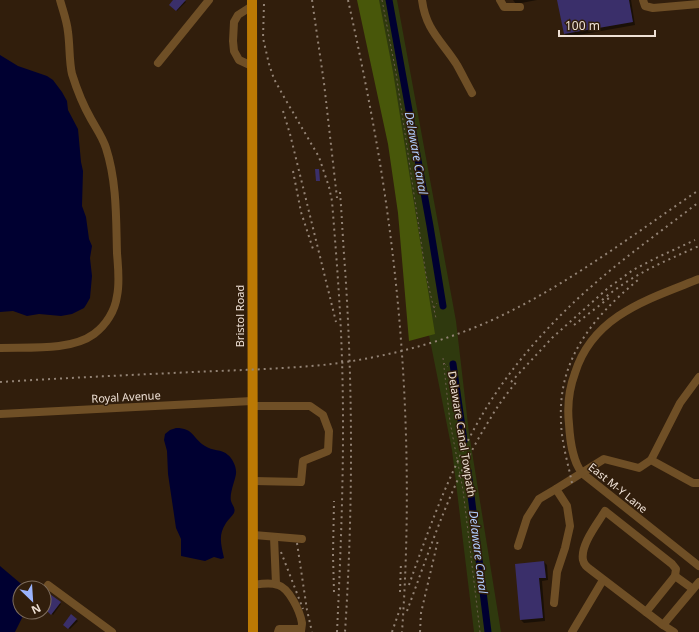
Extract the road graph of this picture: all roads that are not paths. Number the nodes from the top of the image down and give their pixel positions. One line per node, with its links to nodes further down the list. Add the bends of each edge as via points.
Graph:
1 (60, 0): 13 (street, via 66,21 77,91 106,147 111,170 116,230 117,296 108,319 84,340 60,346)
2 (209, 0): 9 (street)
3 (422, 0): 11 (street, via 423,13 434,35 457,64)
4 (500, 0): 8 (street, via 504,7)
5 (643, 0): 7 (street, via 645,6 652,8)
6 (252, 3): 10 (main road, Bristol Road); 10 (street, via 238,14 234,22 233,42 239,60)
7 (699, 4)
8 (520, 8)
9 (158, 63)
10 (252, 66): 15 (main road, Bristol Road)
11 (472, 93)
12 (699, 279): 18 (street, East M-Y Lane, via 625,311 604,326 587,346 576,369 568,403 573,452)
13 (0, 348)
14 (699, 377): 17 (street, via 680,403)
15 (252, 404): 16 (street, Royal Avenue); 19 (main road, Bristol Road); 19 (street, Royal Avenue, via 310,406 323,415 329,432 328,452 303,461 301,482)
16 (0, 414)
17 (651, 460): 18 (street, via 639,468 604,459); 20 (street, via 693,483)
18 (582, 474): 21 (street); 26 (street, East M-Y Lane)
19 (253, 481): 22 (main road, Bristol Road)
20 (699, 483)
21 (556, 489): 25 (street, via 539,499 527,518); 34 (street, via 567,506 570,526 557,572)
22 (253, 535): 23 (street); 30 (main road, Bristol Road)
23 (274, 537): 24 (street); 31 (street)
24 (302, 539)
25 (518, 546)
26 (699, 566)
27 (675, 576): 28 (street, via 676,569 672,564 605,511 592,532 583,554 585,565); 33 (street); 35 (street)
28 (603, 580): 35 (street); 41 (street)
29 (699, 582): 33 (street)
30 (253, 584): 31 (street); 39 (main road, Bristol Road)
31 (276, 584): 37 (street, via 287,592 298,610 302,623)
32 (52, 588): 38 (street)
33 (693, 589): 36 (street)
34 (554, 603)
35 (646, 612): 36 (street)
36 (663, 624): 42 (street)
37 (301, 630): 40 (street, via 279,629)
38 (112, 632)
39 (253, 632)
40 (278, 632)
41 (572, 632)
42 (674, 632)

